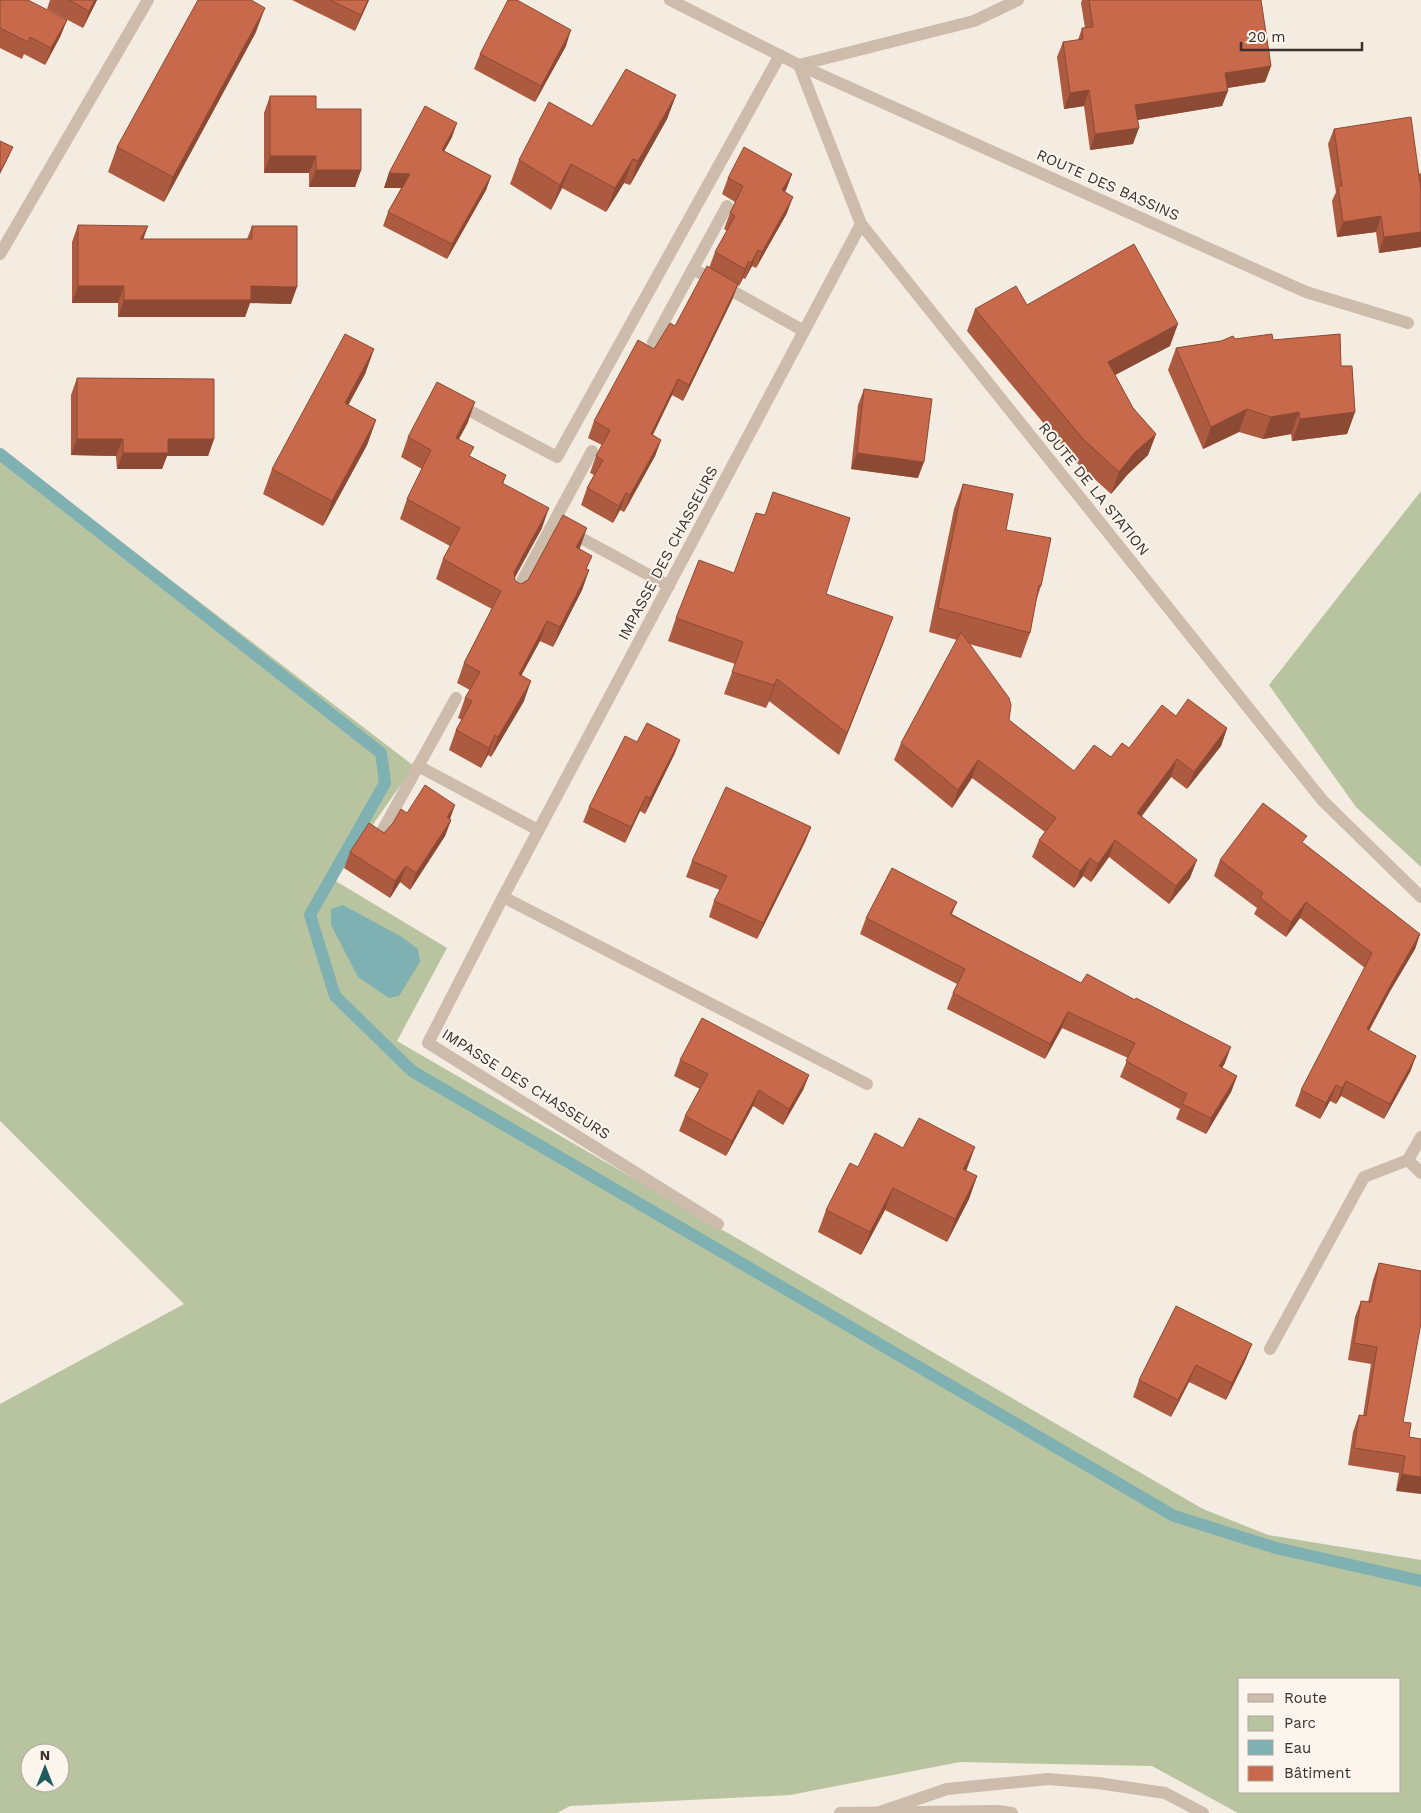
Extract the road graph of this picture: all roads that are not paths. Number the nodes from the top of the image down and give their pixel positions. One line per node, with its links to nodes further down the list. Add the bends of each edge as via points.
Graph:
1 (148, 0): 8 (street)
2 (670, 0): 4 (street, ROUTE DES BASSINS)
3 (1018, 0): 5 (street, via 974,21)
4 (780, 55): 5 (street, ROUTE DES BASSINS); 13 (street, via 558,457)
5 (799, 65): 7 (street, ROUTE DE LA STATION); 10 (street, ROUTE DES BASSINS, via 1306,292)
6 (727, 206): 9 (street)
7 (861, 224): 11 (street, IMPASSE DES CHASSEURS); 23 (street, ROUTE DE LA STATION, via 1323,801)
8 (0, 254)
9 (693, 269): 11 (street); 12 (street)
10 (1408, 323)
11 (804, 331): 16 (street, IMPASSE DES CHASSEURS)
12 (653, 342)
13 (448, 399)
14 (592, 451): 15 (street)
15 (553, 523): 16 (street); 17 (street)
16 (669, 586): 20 (street, IMPASSE DES CHASSEURS)
17 (514, 596)
18 (456, 698): 19 (street)
19 (418, 766): 20 (street); 21 (street)
20 (538, 830): 22 (street, IMPASSE DES CHASSEURS)
21 (380, 835)
22 (503, 897): 24 (street); 28 (street, IMPASSE DES CHASSEURS, via 428,1042)
23 (1421, 897)
24 (867, 1084)
25 (1421, 1137): 26 (street)
26 (1408, 1160): 27 (street); 29 (street, via 1364,1177)
27 (1421, 1173)
28 (718, 1224)
29 (1270, 1349)
30 (880, 1812): 31 (street); 32 (street); 33 (street, via 947,1789 1048,1779 1165,1793)
31 (840, 1813)
32 (1012, 1813)
33 (1202, 1813)

